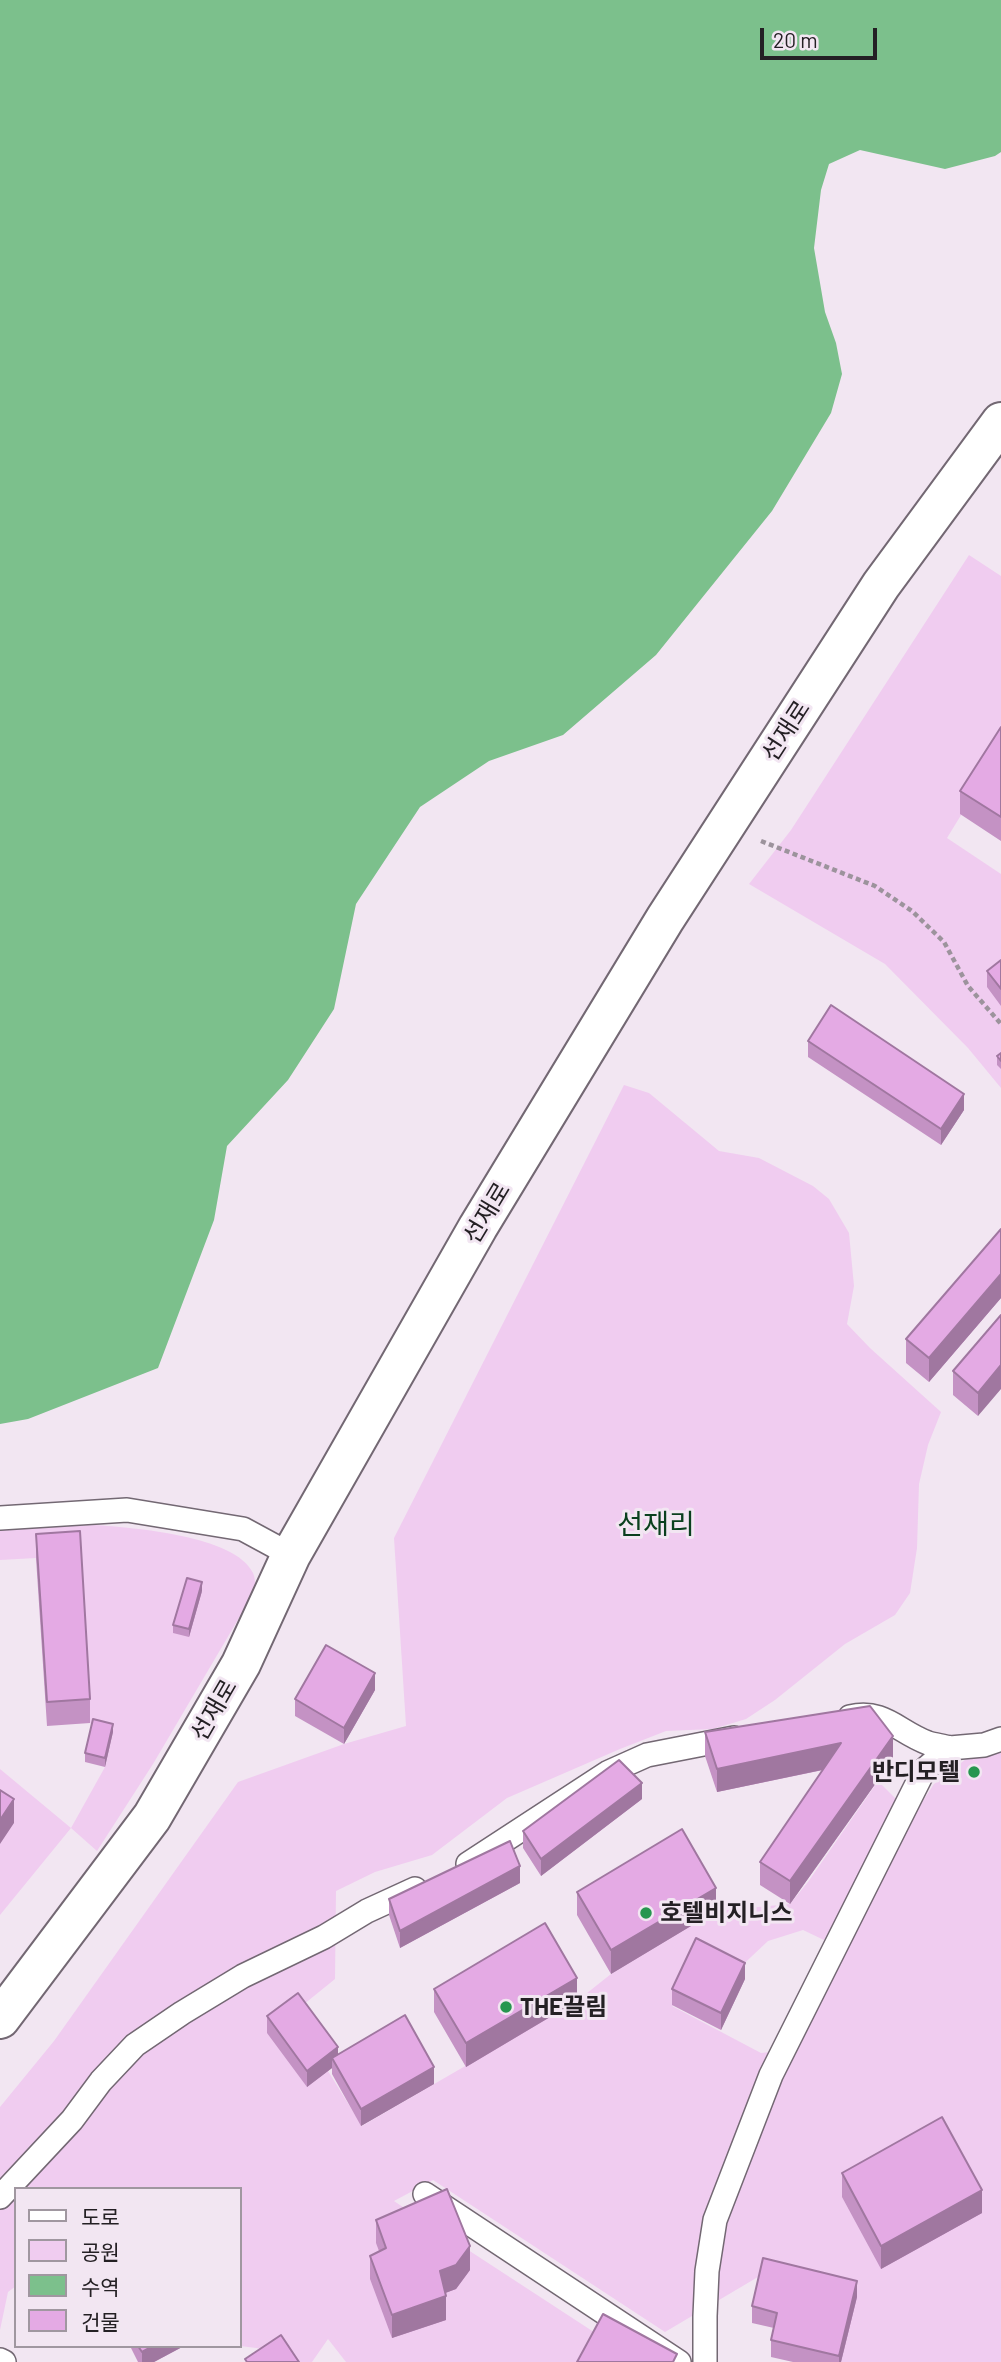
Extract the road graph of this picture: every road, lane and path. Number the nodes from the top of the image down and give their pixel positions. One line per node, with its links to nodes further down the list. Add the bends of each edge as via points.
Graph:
1 (1001, 422): 2 (street, 선재로, via 881,585)
2 (729, 818): 3 (path, via 763,842 875,886 912,911 944,942 968,986); 5 (street, 선재로, via 478,1227)
3 (1001, 1024)
4 (0, 1518): 5 (lane, via 127,1510 243,1529)
5 (291, 1555): 10 (street, 선재로, via 241,1664 152,1817)
6 (833, 1721): 9 (lane, via 863,1714 888,1719 929,1743)
7 (760, 1734): 12 (lane, via 647,1755 609,1772 445,1875 366,1911 182,2013 135,2045)
8 (1001, 1739): 9 (lane)
9 (950, 1748): 14 (lane, via 924,1770 771,2076 715,2220 707,2271)
10 (0, 2019)
11 (425, 2194): 13 (lane)
12 (0, 2197)
13 (679, 2362)
14 (705, 2362)

